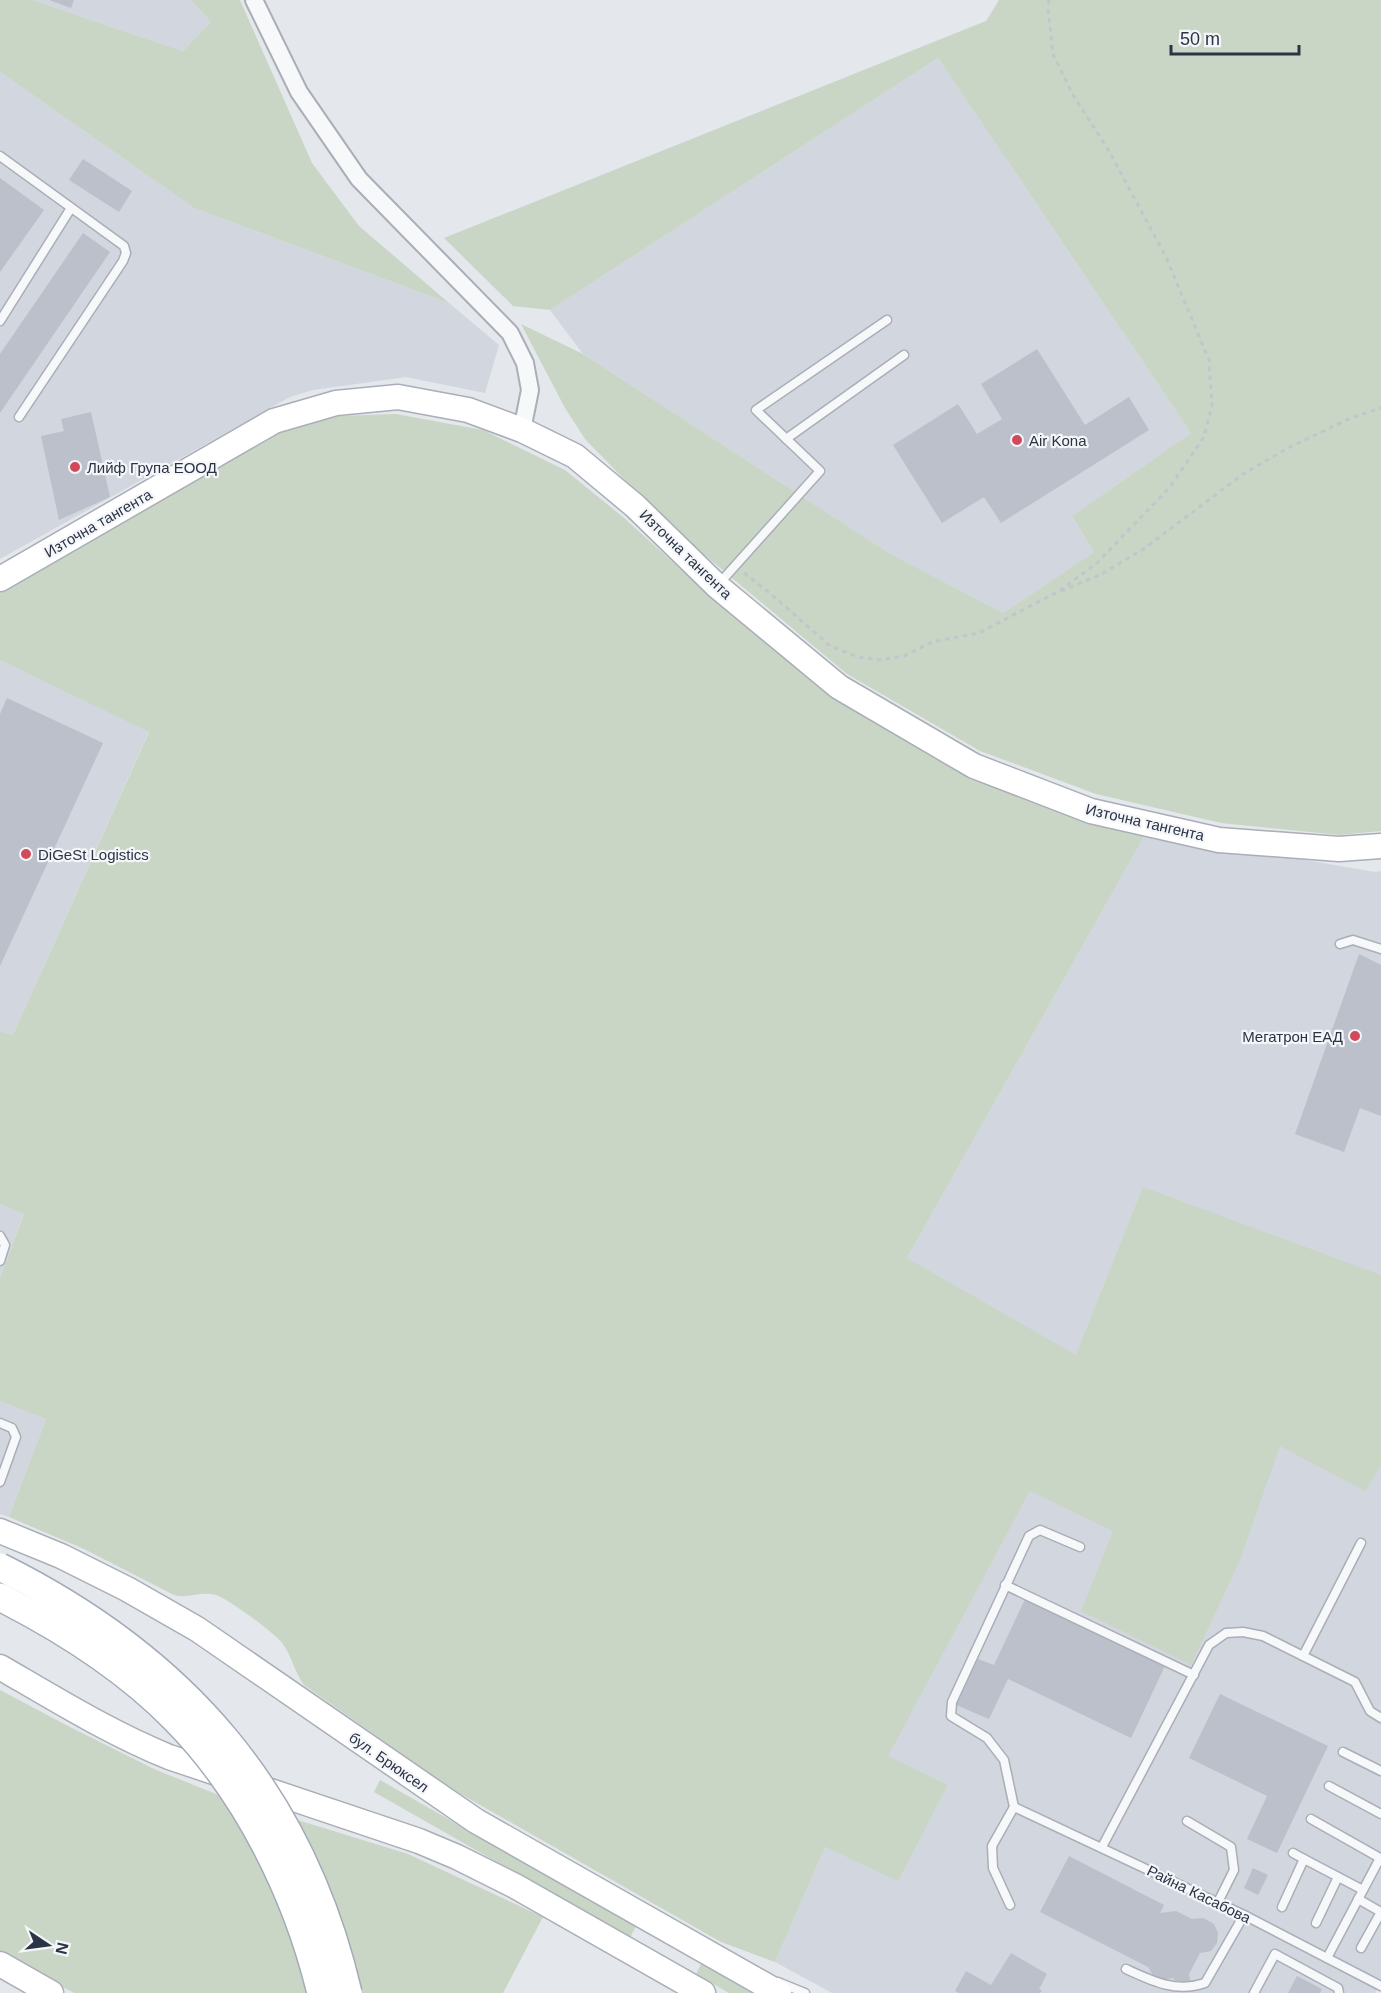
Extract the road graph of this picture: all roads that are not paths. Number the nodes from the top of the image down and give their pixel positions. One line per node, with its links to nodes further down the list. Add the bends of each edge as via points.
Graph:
1 (254, 0): 8 (street, via 299,92 359,179 510,333 525,363 530,390)
2 (0, 156): 3 (lane)
3 (71, 208): 5 (lane); 7 (lane, via 124,246 126,253)
4 (887, 320): 9 (lane, via 756,410)
5 (0, 321)
6 (904, 355): 9 (lane)
7 (18, 417)
8 (522, 430): 10 (main road, Източна тангента, via 468,410 398,398 336,403 274,421); 11 (main road, Източна тангента, via 575,456 635,506)
9 (786, 439): 11 (lane, via 820,471)
10 (0, 579)
11 (717, 586): 12 (main road, Източна тангента, via 839,687 974,766 1090,811 1219,840 1340,849)
12 (1381, 846)
13 (1340, 944): 14 (lane, via 1353,940)
14 (1381, 949)
15 (0, 1236): 16 (lane, via 5,1245)
16 (0, 1262)
17 (0, 1423): 18 (lane, via 12,1428 16,1437)
18 (0, 1482)
19 (0, 1531): 52 (main road, бул. Брюксел, via 127,1589 196,1629 476,1821)
20 (1361, 1543): 25 (lane)
21 (1080, 1547): 23 (lane, via 1040,1530 1029,1536)
22 (0, 1567): 56 (main road, bridge, via 93,1620 136,1651 196,1705 244,1761 283,1821 306,1866)
23 (1005, 1585): 27 (lane); 32 (lane, via 952,1702 951,1716 987,1738 1004,1760)
24 (0, 1597): 55 (main road, bridge, via 80,1642 157,1702 194,1740 224,1779 281,1875 300,1920)
25 (1303, 1656): 27 (lane, via 1263,1636 1226,1632 1209,1645); 28 (lane, via 1355,1682 1370,1711)
26 (0, 1667): 57 (main road, via 142,1746 419,1841 488,1872)
27 (1194, 1675): 36 (lane)
28 (1381, 1718)
29 (1344, 1752): 30 (lane)
30 (1381, 1771)
31 (1329, 1786): 33 (lane)
32 (1014, 1807): 36 (lane, Райна Касабова); 43 (lane, via 992,1846 993,1868)
33 (1381, 1814)
34 (1311, 1819): 40 (lane, via 1380,1858)
35 (1187, 1821): 42 (lane, via 1231,1847 1234,1870)
36 (1102, 1846): 42 (lane, Райна Касабова)
37 (1293, 1853): 38 (lane)
38 (1304, 1859): 39 (lane); 44 (lane)
39 (1338, 1877): 40 (lane); 47 (lane)
40 (1363, 1890): 41 (lane)
41 (1358, 1899): 45 (lane); 49 (lane)
42 (1218, 1902): 46 (lane, Райна Касабова)
43 (1010, 1905)
44 (1282, 1907)
45 (1381, 1912): 48 (lane)
46 (1244, 1915): 49 (lane, Райна Касабова); 51 (lane, via 1205,1983 1195,1989 1169,1989)
47 (1316, 1923)
48 (1360, 1948)
49 (1327, 1958): 53 (lane, Райна Касабова)
50 (0, 1964): 54 (main road)
51 (1126, 1969)
52 (748, 1976): 58 (main road, бул. Брюксел); 59 (lane, via 780,1982)
53 (1381, 1986)
54 (51, 1993)
55 (321, 1993)
56 (348, 1993)
57 (703, 1993)
58 (779, 1993)
59 (805, 1993)
60 (1254, 1993): 61 (lane, via 1275,1954 1338,1988)
61 (1340, 1993)

